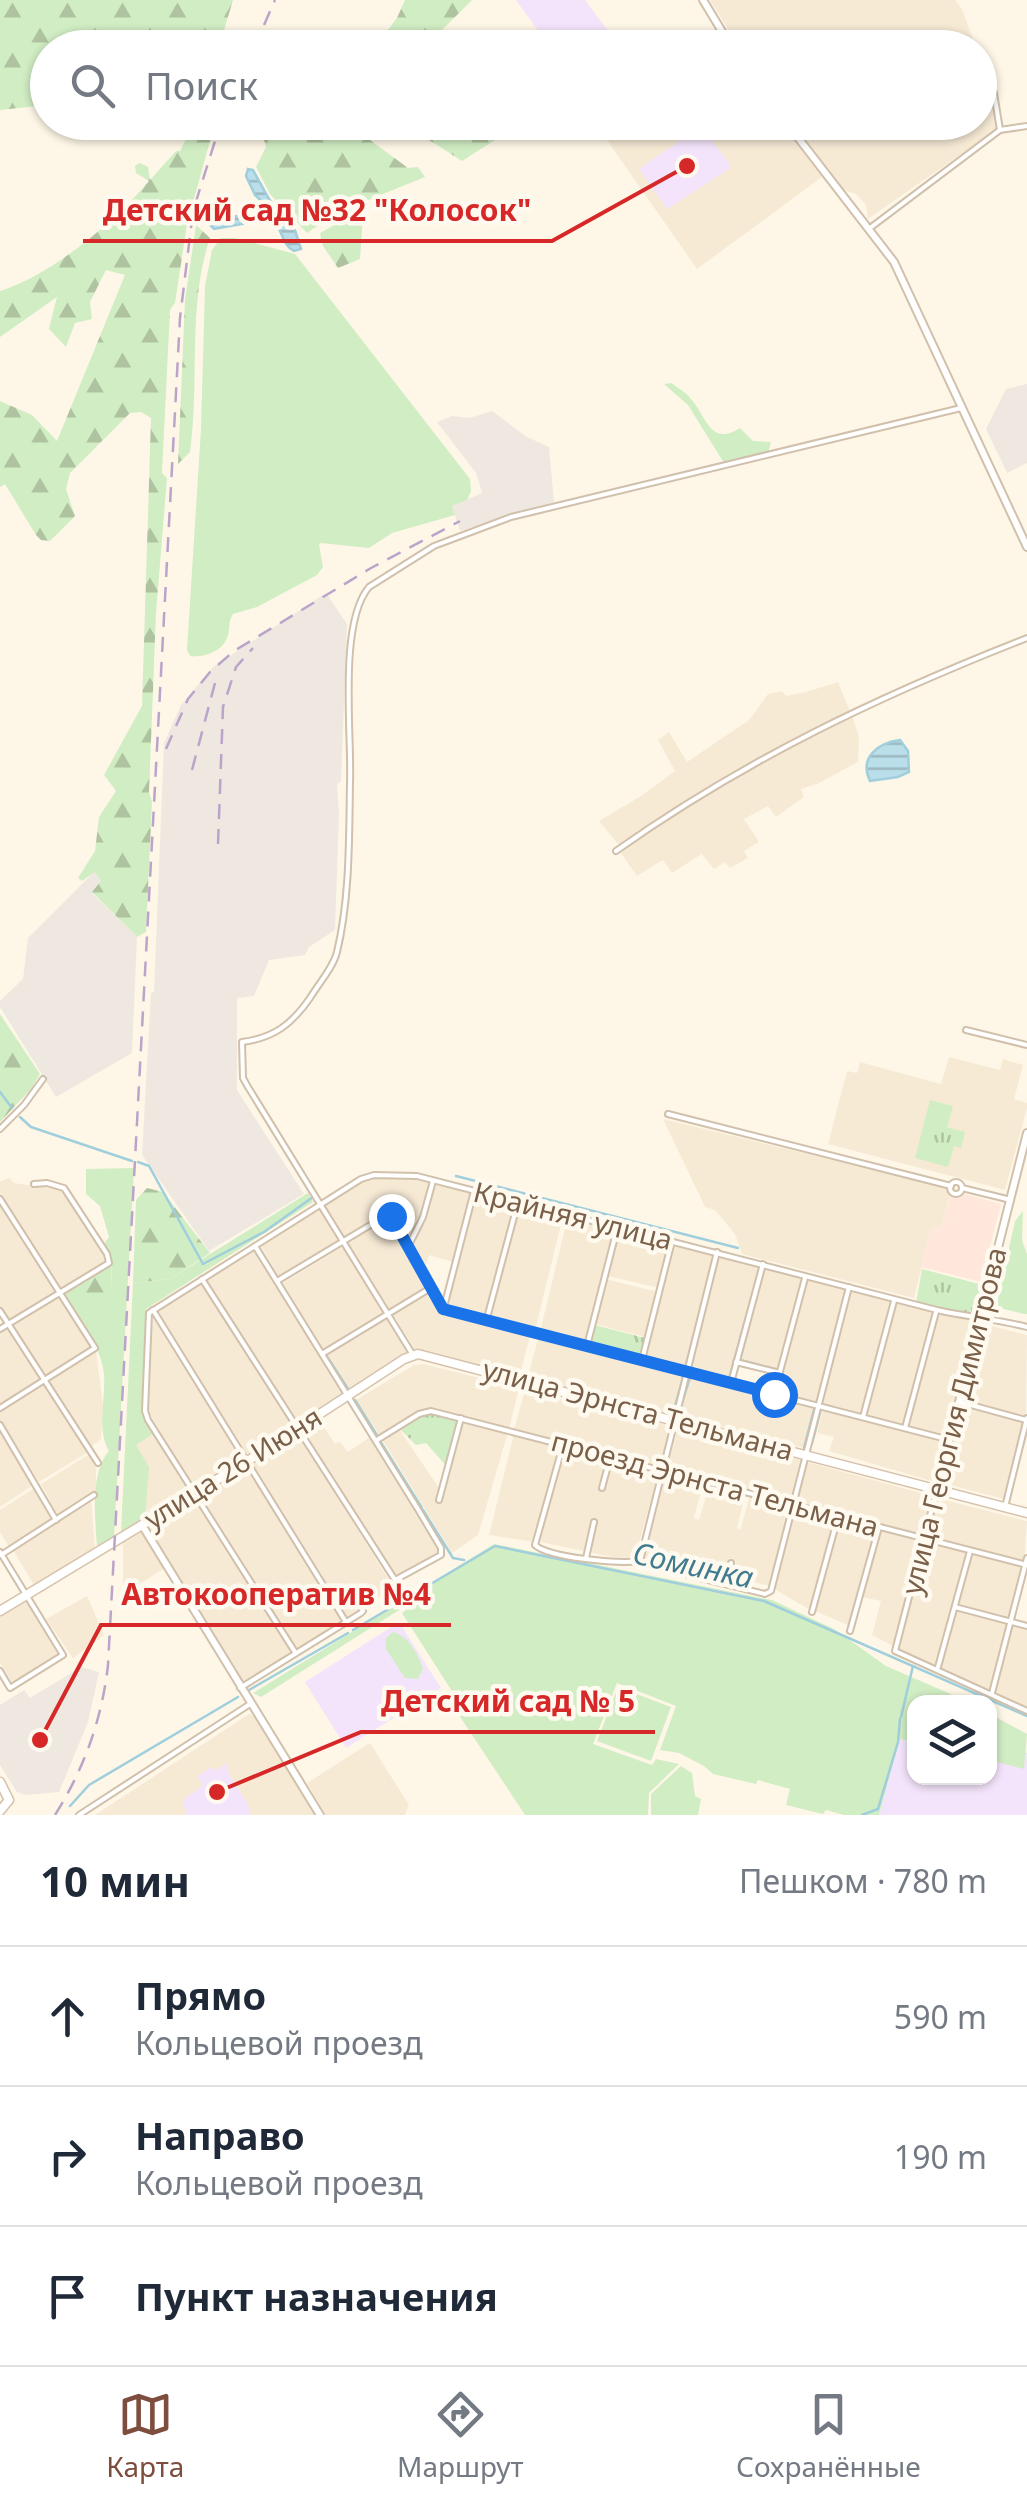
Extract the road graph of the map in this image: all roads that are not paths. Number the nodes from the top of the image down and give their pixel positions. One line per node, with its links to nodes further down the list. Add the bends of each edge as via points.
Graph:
1 (703, 0): 2 (street)
2 (721, 30)
3 (997, 112): 5 (street)
4 (1027, 126): 5 (street)
5 (1000, 130): 6 (street)
6 (997, 132)
7 (799, 140): 9 (street)
8 (987, 140): 9 (street)
9 (870, 228): 10 (street, via 901,276)
10 (961, 408): 11 (street); 26 (street, via 510,517 434,546 363,594 350,632 350,802 336,952 286,1027 242,1042 243,1078)
11 (1027, 548)
12 (1027, 638): 13 (street, via 785,746)
13 (616, 851)
14 (966, 1030): 15 (street)
15 (1027, 1045)
16 (43, 1079): 18 (street)
17 (668, 1114): 24 (street)
18 (0, 1130)
19 (1027, 1133): 24 (street, улица Георгия Димитрова)
20 (433, 1180): 22 (street, Крайняя улица); 26 (street, Крайняя улица, via 374,1175); 31 (street)
21 (34, 1184): 39 (street, via 64,1188 107,1254 108,1263)
22 (474, 1191): 25 (street, Крайняя улица); 41 (street)
23 (0, 1199): 39 (street)
24 (1011, 1200): 46 (street, улица Георгия Димитрова)
25 (518, 1202): 27 (street, Крайняя улица); 47 (street)
26 (322, 1206): 28 (street); 30 (street, Крайняя улица)
27 (618, 1227): 29 (street, Крайняя улица); 51 (street)
28 (343, 1241): 31 (street, via 384,1216 394,1219); 36 (street); 45 (street)
29 (672, 1241): 32 (street, Крайняя улица); 54 (street)
30 (255, 1246): 35 (street, Крайняя улица); 36 (street)
31 (408, 1247): 38 (street)
32 (717, 1252): 33 (street, Крайняя улица); 56 (street)
33 (763, 1264): 34 (street, Крайняя улица); 55 (street)
34 (805, 1276): 37 (street, Крайняя улица); 57 (street)
35 (202, 1279): 44 (street, Крайняя улица); 71 (street)
36 (277, 1281): 52 (street)
37 (849, 1287): 40 (street, Крайняя улица); 63 (street)
38 (430, 1288): 41 (street); 45 (street)
39 (61, 1292): 48 (street); 58 (street, via 95,1348)
40 (894, 1299): 43 (street, Крайняя улица); 65 (street)
41 (443, 1309): 47 (street)
42 (0, 1310): 48 (street)
43 (937, 1310): 46 (street, Крайняя улица); 70 (street)
44 (151, 1312): 79 (street); 84 (street, via 145,1411)
45 (388, 1313): 52 (street); 53 (street)
46 (980, 1318): 49 (street, Крайняя улица); 62 (street, улица Георгия Димитрова)
47 (486, 1320): 51 (street)
48 (8, 1324): 50 (street); 58 (street)
49 (1027, 1327)
50 (0, 1330)
51 (587, 1346): 54 (street)
52 (322, 1354): 61 (street)
53 (413, 1355): 61 (main road); 68 (main road, улица Эрнста Тельмана)
54 (642, 1360): 56 (street)
55 (736, 1362): 57 (street); 59 (street)
56 (687, 1372): 59 (street); 68 (street)
57 (780, 1374): 60 (street)
58 (44, 1380): 64 (street); 80 (street)
59 (730, 1383): 60 (street)
60 (774, 1394): 63 (street)
61 (348, 1396): 71 (main road, улица 26 Июня); 72 (street)
62 (960, 1402): 67 (street); 73 (street, улица Георгия Димитрова)
63 (819, 1406): 65 (street); 77 (street)
64 (0, 1408)
65 (863, 1417): 70 (street)
66 (461, 1418): 72 (street, проезд Эрнста Тельмана, via 425,1412); 74 (street, проезд Эрнста Тельмана); 86 (street)
67 (1027, 1419): 75 (street)
68 (675, 1420): 77 (main road, улица Эрнста Тельмана); 81 (street)
69 (0, 1425): 91 (street)
70 (905, 1428): 73 (street)
71 (298, 1429): 72 (street, via 395,1580 441,1555 441,1548); 79 (main road, улица 26 Июня)
72 (376, 1440)
73 (950, 1440): 83 (street, улица Георгия Димитрова)
74 (563, 1445): 78 (street, проезд Эрнста Тельмана); 98 (street, via 535,1545)
75 (1020, 1447): 76 (street); 88 (street)
76 (1027, 1449)
77 (805, 1455): 83 (main road, улица Эрнста Тельмана); 87 (street)
78 (610, 1458): 81 (street, проезд Эрнста Тельмана); 82 (street)
79 (246, 1462): 84 (main road, улица 26 Июня); 109 (street)
80 (98, 1463)
81 (662, 1471): 87 (street, проезд Эрнста Тельмана); 98 (street, via 640,1561)
82 (602, 1488)
83 (937, 1489): 88 (main road, улица Эрнста Тельмана); 95 (street, улица Георгия Димитрова)
84 (194, 1494): 93 (main road, улица 26 Июня); 113 (street)
85 (94, 1495): 91 (street)
86 (439, 1500)
87 (793, 1505): 90 (street, проезд Эрнста Тельмана); 103 (street, via 770,1591)
88 (1004, 1506): 89 (main road, улица Эрнста Тельмана)
89 (1027, 1513)
90 (838, 1517): 94 (street, проезд Эрнста Тельмана); 108 (street)
91 (56, 1520): 97 (street)
92 (594, 1522): 98 (street)
93 (142, 1525): 104 (main road, улица 26 Июня); 116 (street)
94 (879, 1527): 95 (street, проезд Эрнста Тельмана); 112 (street)
95 (924, 1539): 96 (street, проезд Эрнста Тельмана); 114 (street, улица Георгия Димитрова, via 894,1651)
96 (970, 1550): 101 (street, проезд Эрнста Тельмана); 106 (street)
97 (1, 1554): 104 (street)
98 (586, 1558)
99 (1027, 1558): 101 (street)
100 (732, 1562): 103 (street)
101 (1026, 1565): 110 (street)
102 (688, 1575): 103 (street)
103 (726, 1584)
104 (26, 1594): 107 (main road, улица 26 Июня); 115 (street, via 64,1656 10,1688)
105 (360, 1606): 109 (street, via 363,1611)
106 (954, 1607): 110 (street); 114 (street)
107 (0, 1611)
108 (812, 1612)
109 (346, 1622): 113 (street)
110 (1011, 1622): 111 (street); 117 (street)
111 (1027, 1626)
112 (850, 1631)
113 (295, 1652): 116 (street)
114 (938, 1668): 117 (street)
115 (0, 1671)
116 (240, 1688): 118 (street)
117 (992, 1694): 119 (street)
118 (250, 1704): 122 (street); 123 (street)
119 (1027, 1711)
120 (0, 1782): 121 (main road, via 9,1803)
121 (0, 1811)
122 (79, 1815)
123 (320, 1815)

